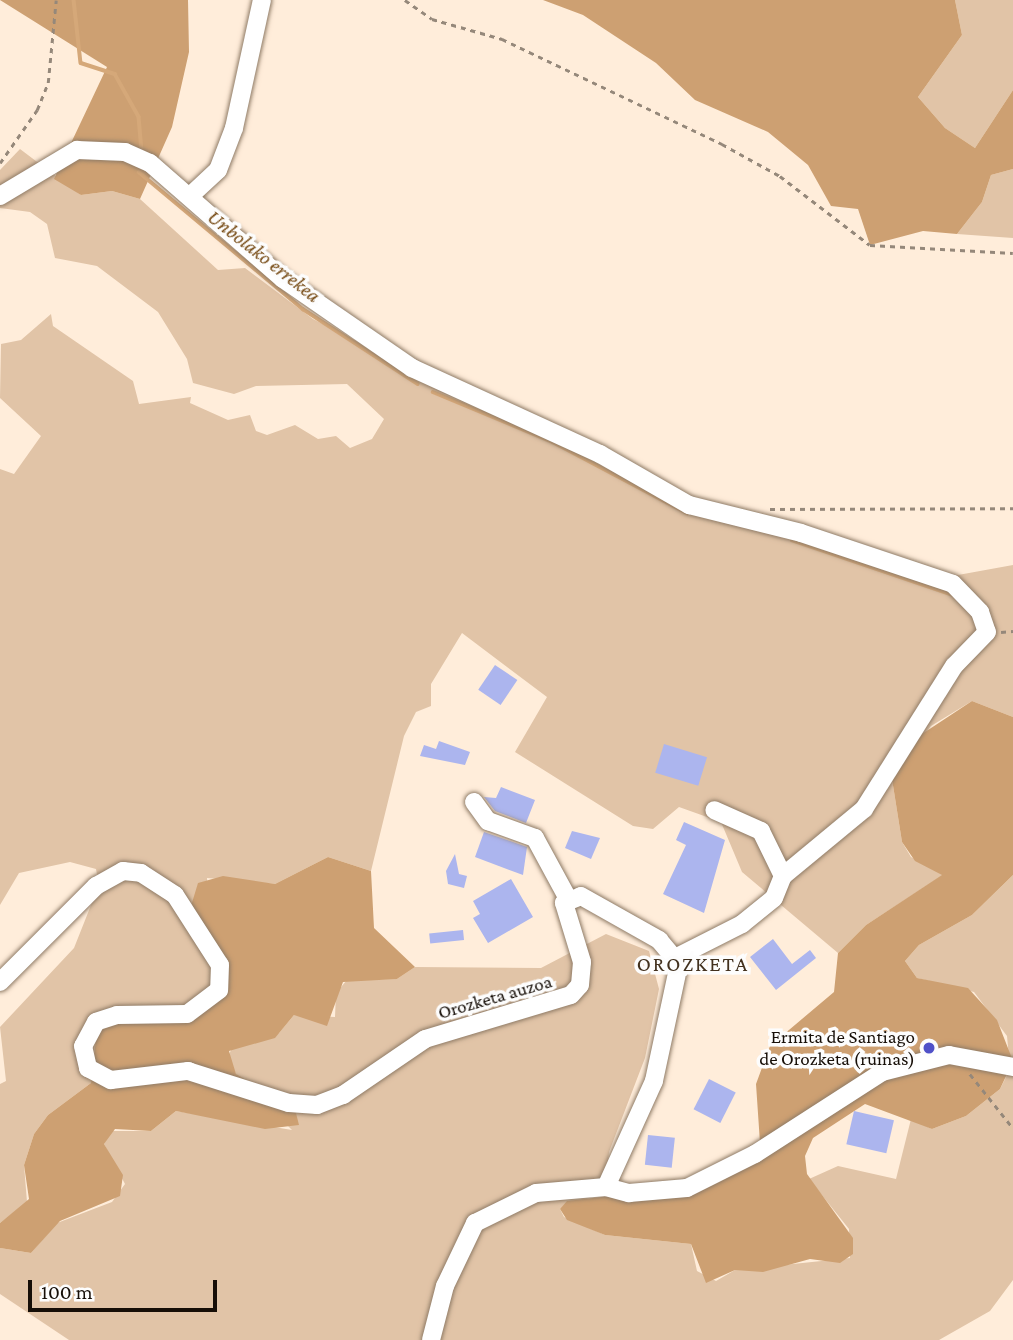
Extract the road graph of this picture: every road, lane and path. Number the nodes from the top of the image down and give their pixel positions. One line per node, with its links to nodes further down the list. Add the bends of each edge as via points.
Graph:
1 (56, 0): 4 (path, via 48,83 37,110)
2 (262, 0): 6 (street, via 234,128 218,170)
3 (405, 0): 7 (path, via 432,19 502,38 722,144 780,176 870,246)
4 (0, 163)
5 (0, 196): 6 (street, via 77,150 102,148 150,163)
6 (190, 196): 9 (street, via 283,279 412,368 600,454 689,505)
7 (1013, 253)
8 (1013, 508): 9 (path, via 758,509)
9 (740, 517): 12 (street, via 953,584 980,612 987,632 954,666 864,809)
10 (474, 802): 13 (street, via 488,821 535,838)
11 (714, 810): 12 (street, via 761,831)
12 (783, 876): 14 (street, via 774,898 742,924)
13 (566, 904): 14 (street, via 582,896); 15 (street, Orozketa auzoa, via 582,962 580,985 571,995 425,1039 343,1096 317,1105 289,1103 188,1071 111,1080 88,1068 83,1046 96,1023 117,1015 187,1014 219,990 220,965 175,895 141,873 123,871 96,886)
14 (677, 957): 19 (street, via 679,973 654,1081)
15 (0, 982)
16 (1013, 1067): 19 (street, via 949,1055 882,1072 755,1154 687,1188 629,1193)
17 (968, 1072): 18 (path)
18 (1013, 1128)
19 (606, 1188): 20 (street, via 536,1193 475,1223 445,1286)
20 (431, 1340)

